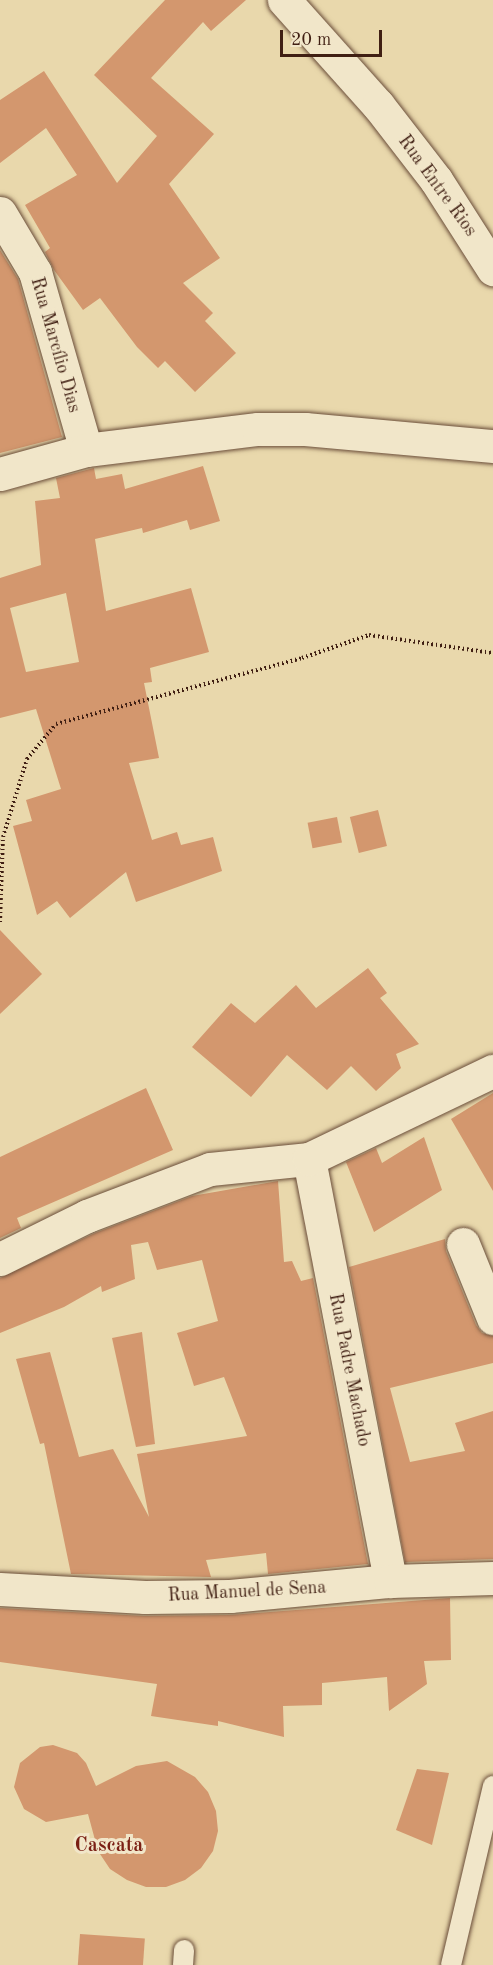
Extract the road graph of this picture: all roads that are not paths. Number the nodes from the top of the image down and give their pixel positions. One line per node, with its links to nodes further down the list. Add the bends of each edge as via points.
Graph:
1 (284, 0): 3 (street, Rua Entre Rios, via 378,105 436,180)
2 (0, 213): 5 (street, Rua Marcílio Dias, via 35,272)
3 (493, 269)
4 (493, 446): 5 (street, via 305,429 258,429)
5 (86, 450): 6 (street)
6 (0, 474)
7 (493, 1071): 8 (street)
8 (309, 1159): 10 (street, via 210,1169 87,1216); 13 (street, Rua Padre Machado)
9 (463, 1244): 11 (street)
10 (0, 1259)
11 (493, 1318)
12 (493, 1578): 13 (street, Rua Manuel de Sena)
13 (390, 1581): 14 (street, Rua Manuel de Sena, via 208,1596 145,1597)
14 (0, 1589)
15 (493, 1786): 16 (lane)
16 (451, 1965)

